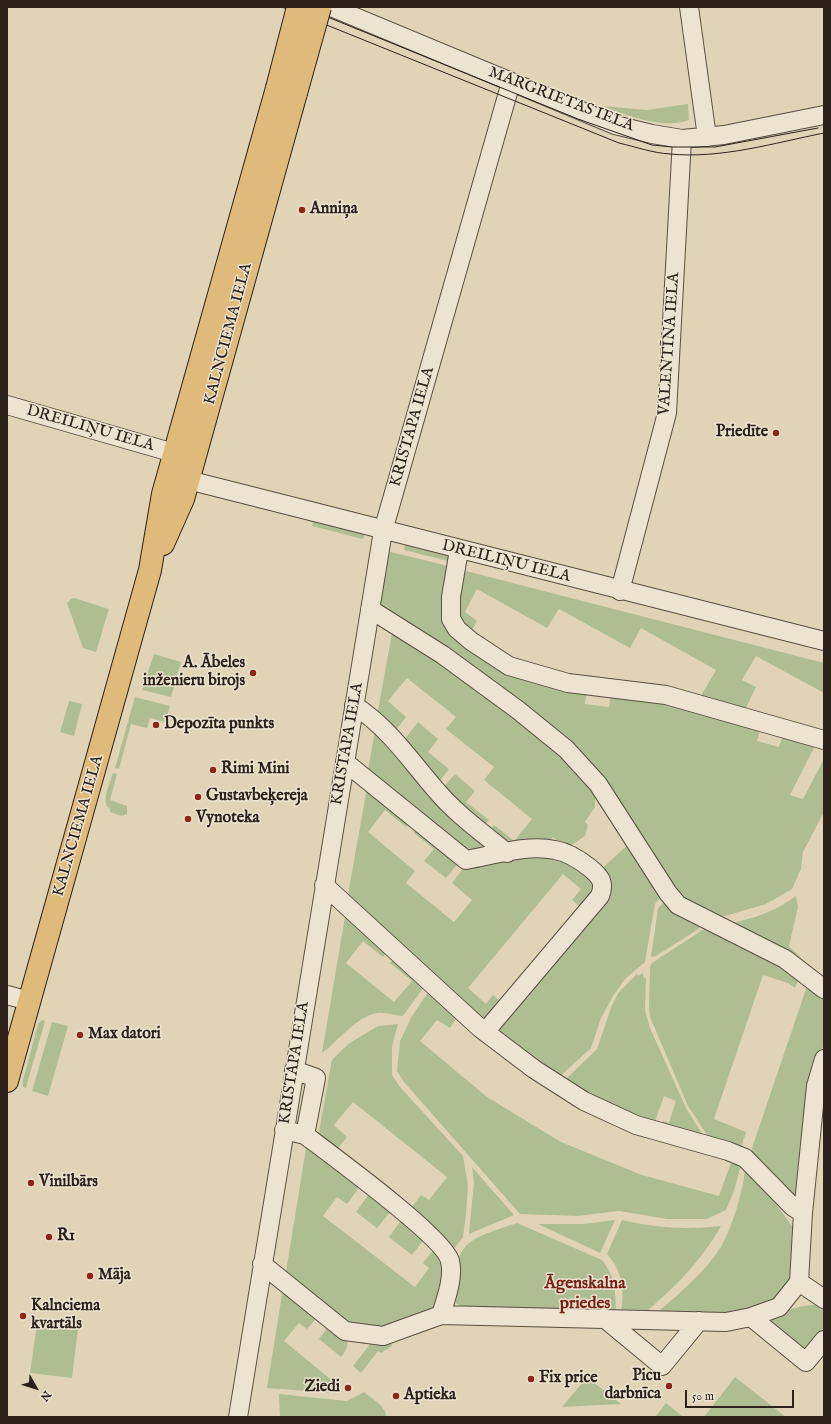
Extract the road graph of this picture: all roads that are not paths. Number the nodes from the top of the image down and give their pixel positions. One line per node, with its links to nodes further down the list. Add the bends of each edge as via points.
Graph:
1 (298, 7): 6 (main road, bridge)
2 (320, 7): 6 (main road, bridge)
3 (331, 7): 5 (street, MARGRIETAS IELA)
4 (689, 7): 8 (street)
5 (511, 82): 9 (street, MARGRIETAS IELA, via 615,125); 13 (street, KRISTAPA IELA)
6 (286, 91): 11 (main road, KALNCIEMA IELA); 12 (main road, KALNCIEMA IELA)
7 (824, 115): 8 (street, MARGRIETAS IELA)
8 (708, 137): 9 (street, MARGRIETAS IELA)
9 (682, 139): 16 (street, VALENTĪNA IELA, via 667,413)
10 (7, 405): 11 (street, DREILIŅU IELA)
11 (174, 453): 15 (main road, KALNCIEMA IELA, via 163,494)
12 (188, 480): 13 (street, DREILIŅU IELA); 15 (main road, KALNCIEMA IELA, via 183,499)
13 (383, 531): 14 (street, DREILIŅU IELA); 17 (street, KRISTAPA IELA)
14 (460, 550): 16 (street, DREILIŅU IELA); 20 (street, via 451,597 451,619 457,629 471,641 509,666 568,683 666,695)
15 (150, 570): 26 (main road, KALNCIEMA IELA)
16 (620, 591): 18 (street, DREILIŅU IELA)
17 (370, 609): 19 (street, KRISTAPA IELA); 24 (street, via 443,655 566,749 598,784 678,905 785,959)
18 (824, 642)
19 (354, 705): 21 (street, KRISTAPA IELA); 22 (street, via 390,733 437,791)
20 (824, 740)
21 (345, 762): 22 (street, via 466,860); 23 (street, KRISTAPA IELA)
22 (507, 853): 27 (street, via 555,850 580,860 593,871 602,882 603,888 600,896)
23 (324, 884): 27 (street); 29 (street, KRISTAPA IELA)
24 (824, 988)
25 (7, 995): 26 (street)
26 (29, 1001): 30 (main road, KALNCIEMA IELA)
27 (485, 1032): 33 (street, via 534,1069 584,1101 636,1125 745,1158 793,1207)
28 (824, 1059): 33 (street, via 816,1086)
29 (294, 1070): 31 (street, KRISTAPA IELA); 32 (street, via 316,1078)
30 (7, 1081)
31 (284, 1130): 32 (street); 34 (street, KRISTAPA IELA)
32 (305, 1135): 37 (street, via 432,1235 450,1260 450,1282)
33 (803, 1213): 35 (street)
34 (262, 1264): 37 (street, via 345,1331 383,1336); 42 (street, KRISTAPA IELA)
35 (799, 1282): 36 (street); 38 (street, via 779,1307)
36 (824, 1299)
37 (442, 1315): 39 (street)
38 (751, 1317): 40 (street, via 726,1322); 41 (street, via 806,1362)
39 (604, 1318): 40 (street); 40 (street, via 662,1366)
40 (699, 1321)
41 (824, 1340)
42 (238, 1417)

